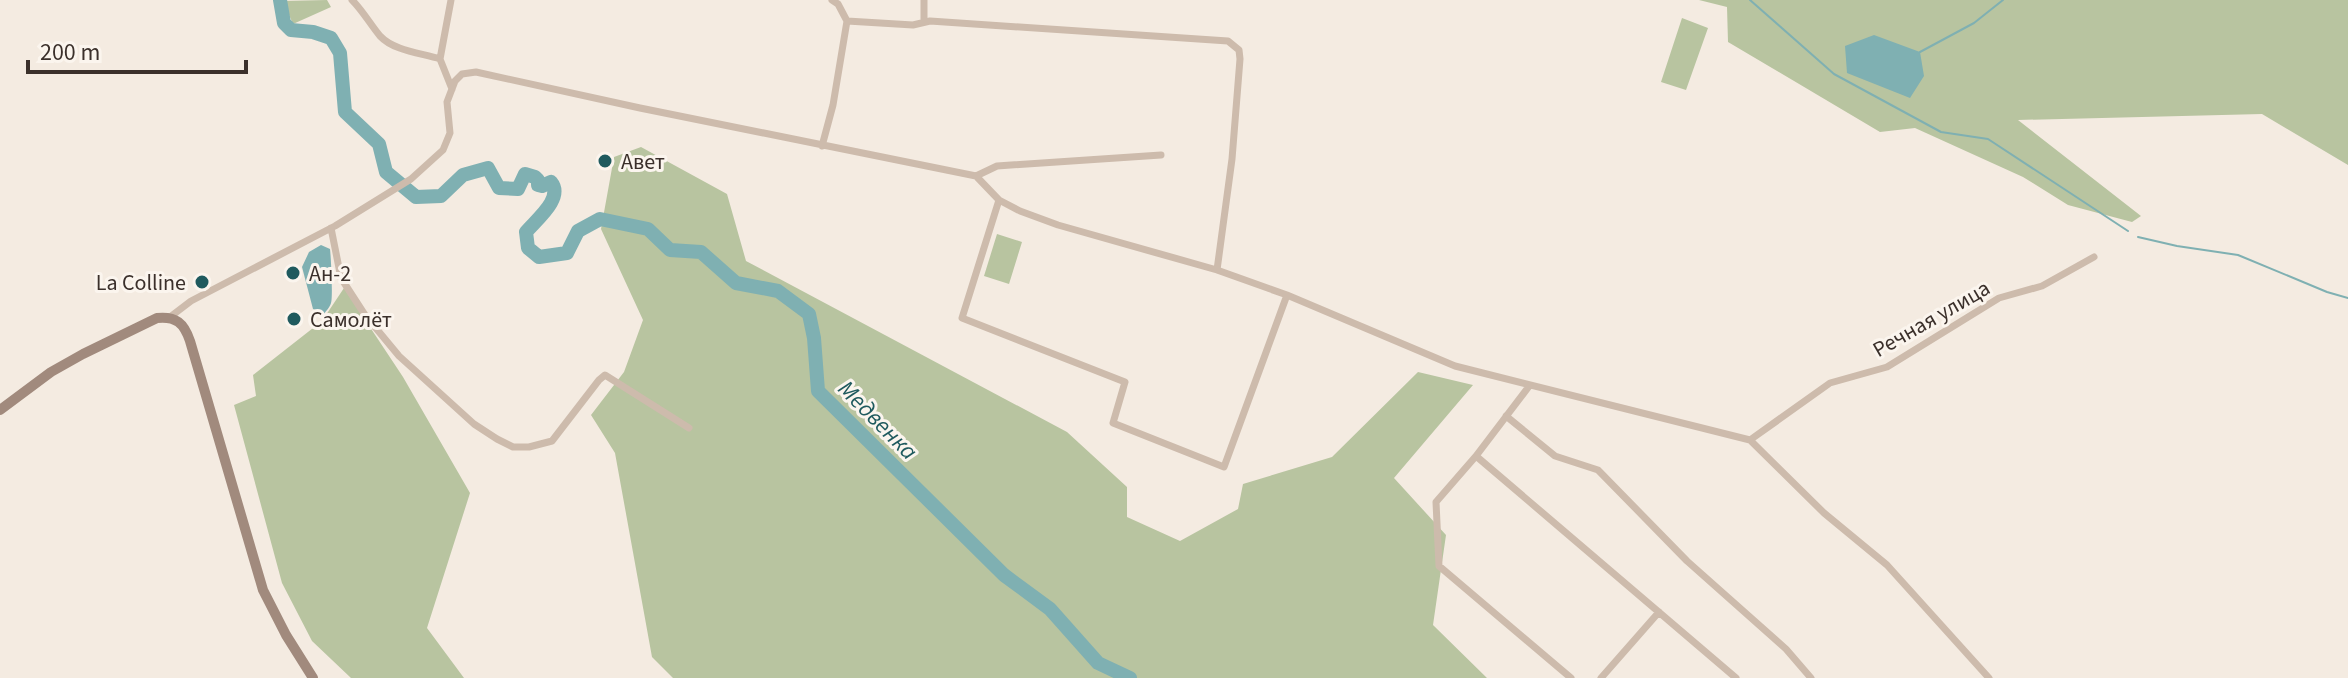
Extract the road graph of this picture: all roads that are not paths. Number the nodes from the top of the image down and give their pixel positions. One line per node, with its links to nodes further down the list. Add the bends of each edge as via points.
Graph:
1 (352, 0): 7 (street, via 381,37)
2 (451, 0): 7 (street)
3 (832, 0): 5 (street)
4 (924, 0): 6 (street)
5 (847, 21): 6 (street); 9 (street)
6 (924, 22): 15 (street, via 1228,41 1239,50)
7 (440, 59): 8 (street)
8 (452, 89): 9 (street, via 462,74 476,72); 13 (street, via 445,146 411,179)
9 (822, 146): 11 (street)
10 (1161, 155): 11 (street, via 997,166)
11 (976, 176): 12 (street)
12 (999, 200): 15 (street, via 1039,219); 16 (street, via 962,318 1125,382 1113,423 1224,467)
13 (331, 228): 17 (street); 21 (street, via 341,278 365,315 399,356 497,439 513,447 552,441 605,375)
14 (2094, 257): 22 (street, Речная улица, via 2042,286 1999,298 1887,367 1830,383)
15 (1217, 270): 16 (street)
16 (1287, 295): 18 (street, via 1455,366)
17 (170, 317): 19 (street, via 157,318 83,354); 25 (street, via 186,329 263,590)
18 (1530, 385): 20 (street); 22 (street)
19 (0, 410)
20 (1506, 416): 23 (street); 29 (street, via 1555,456 1598,470)
21 (689, 428)
22 (1750, 440): 30 (street, via 1824,513 1887,565)
23 (1476, 456): 24 (street); 26 (street, via 1436,502 1439,566)
24 (1659, 612): 27 (street); 28 (street)
25 (313, 678)
26 (1571, 678)
27 (1601, 678)
28 (1736, 678)
29 (1811, 678)
30 (1989, 678)

